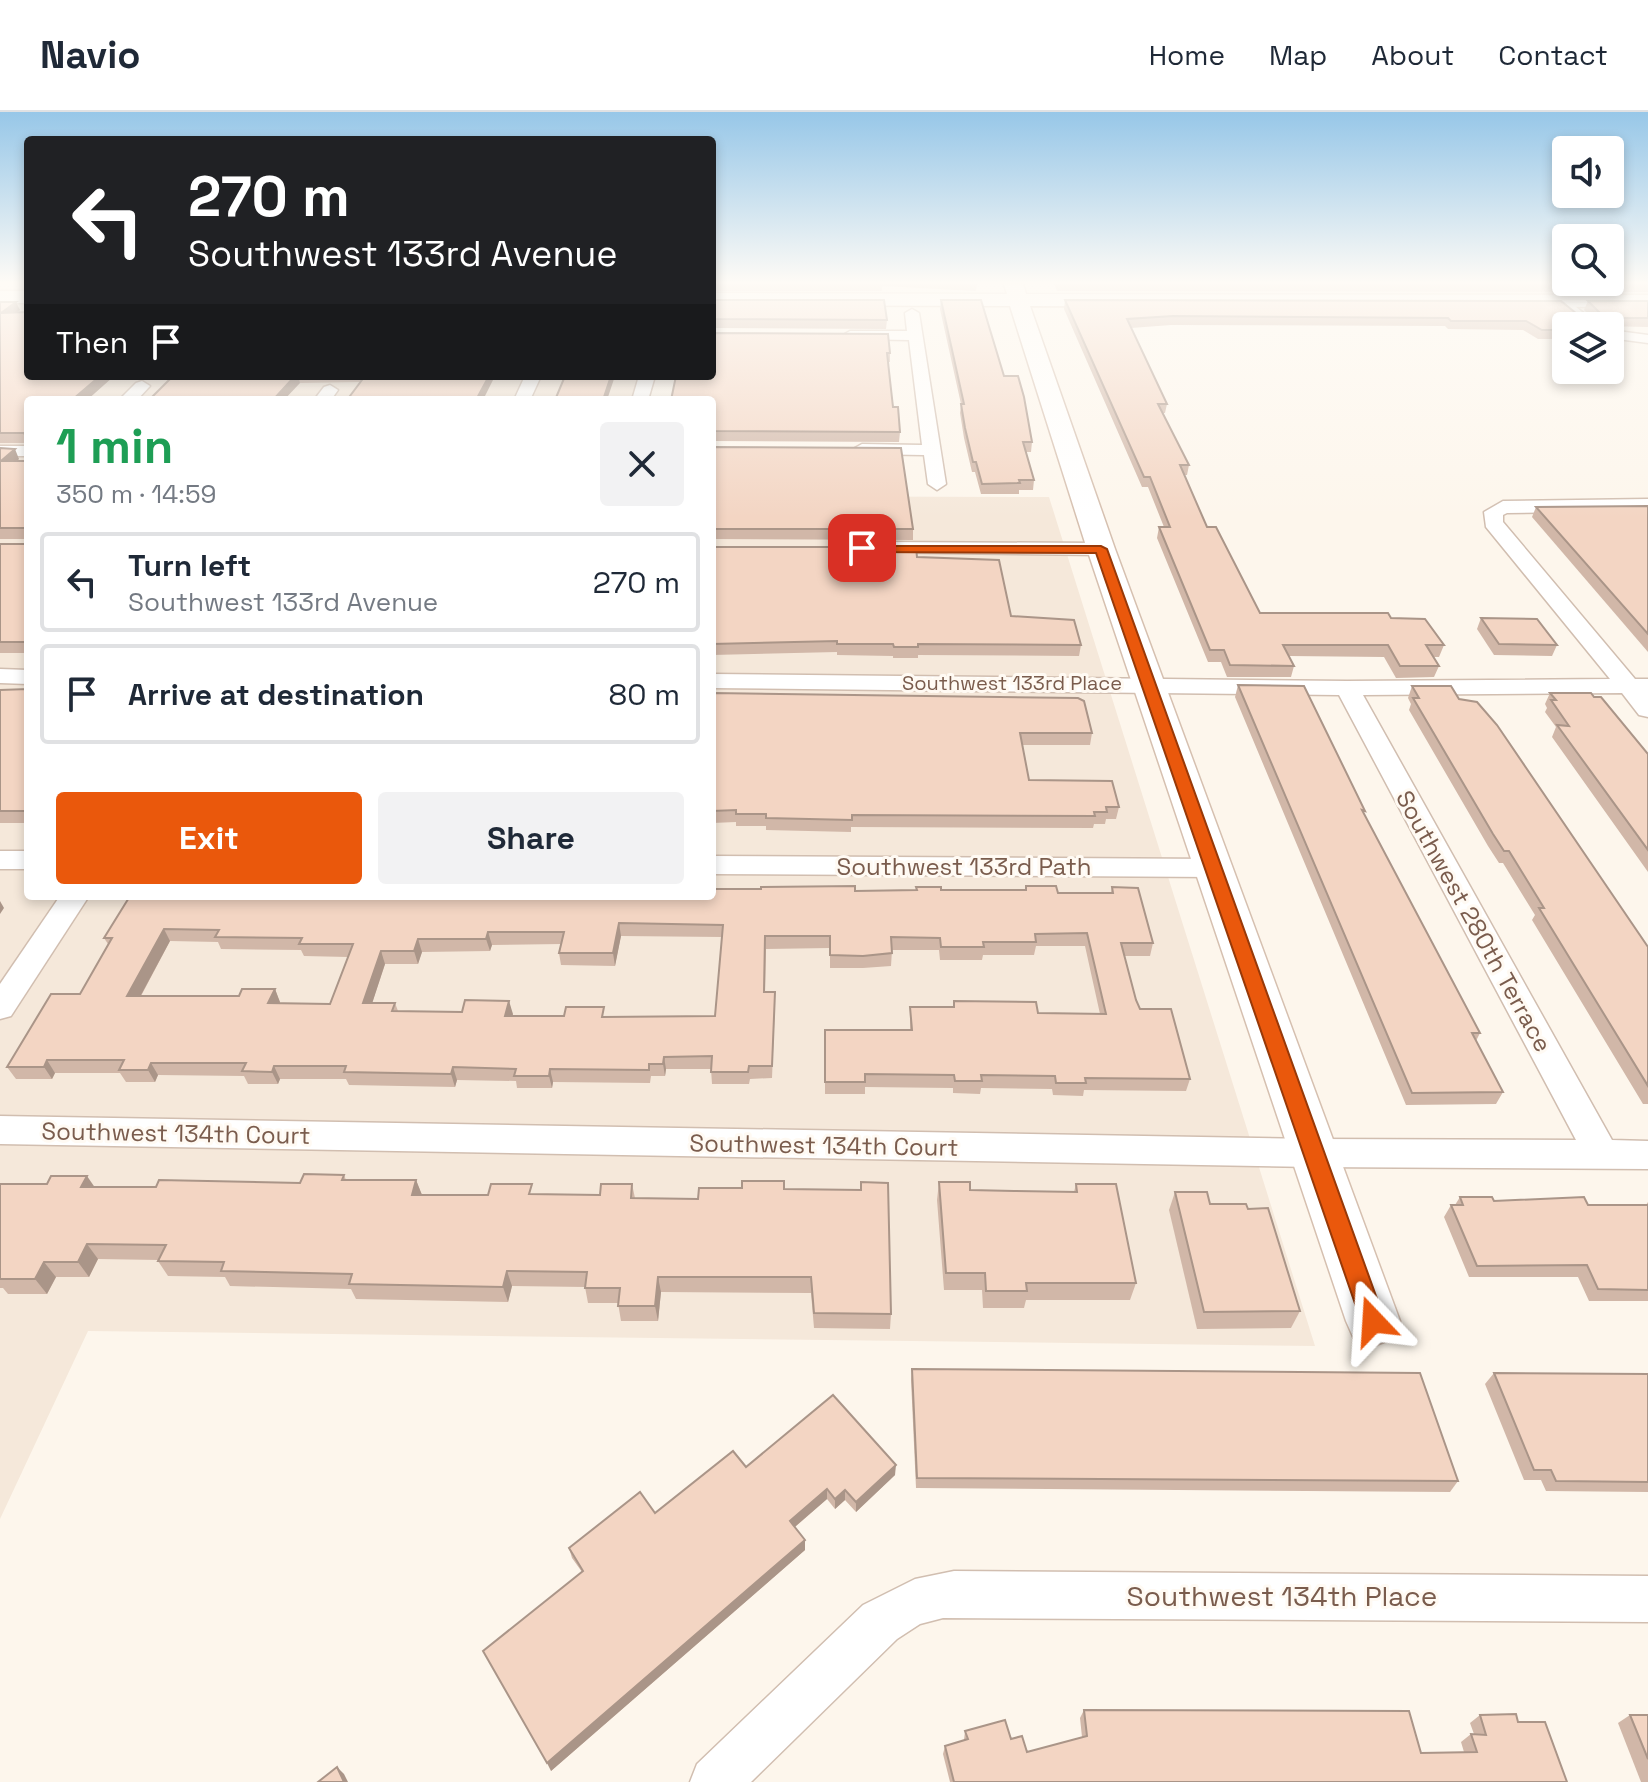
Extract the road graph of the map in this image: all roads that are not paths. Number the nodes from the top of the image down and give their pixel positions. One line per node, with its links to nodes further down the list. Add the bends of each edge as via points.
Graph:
1 (918, 362): 6 (street)
2 (1039, 362): 12 (street)
3 (142, 386): 4 (street)
4 (131, 396)
5 (848, 449): 6 (street)
6 (930, 450): 9 (street)
7 (0, 451): 8 (street)
8 (24, 451)
9 (937, 484)
10 (1648, 505): 17 (street, via 1503,507 1494,512 1493,523)
11 (852, 548): 12 (street)
12 (1101, 549): 16 (street)
13 (0, 676): 14 (street)
14 (24, 677)
15 (716, 681): 16 (street, Southwest 133rd Place)
16 (1149, 684): 18 (street, Southwest 133rd Place); 23 (street)
17 (1638, 686): 18 (street, Southwest 133rd Place); 19 (street)
18 (1347, 688): 28 (street, Southwest 280th Terrace)
19 (1648, 710)
20 (0, 860): 21 (street)
21 (24, 860)
22 (716, 865): 23 (street, Southwest 133rd Path)
23 (1215, 868): 27 (street)
24 (72, 900): 25 (street)
25 (0, 1008)
26 (0, 1130): 27 (street, Southwest 134th Court)
27 (1313, 1153): 28 (street, Southwest 134th Court); 30 (street)
28 (1601, 1154): 29 (street, Southwest 134th Court)
29 (1648, 1155)
30 (1373, 1321)
31 (1648, 1599): 32 (street, Southwest 134th Place, via 954,1594 916,1600 880,1622)
32 (715, 1782)

